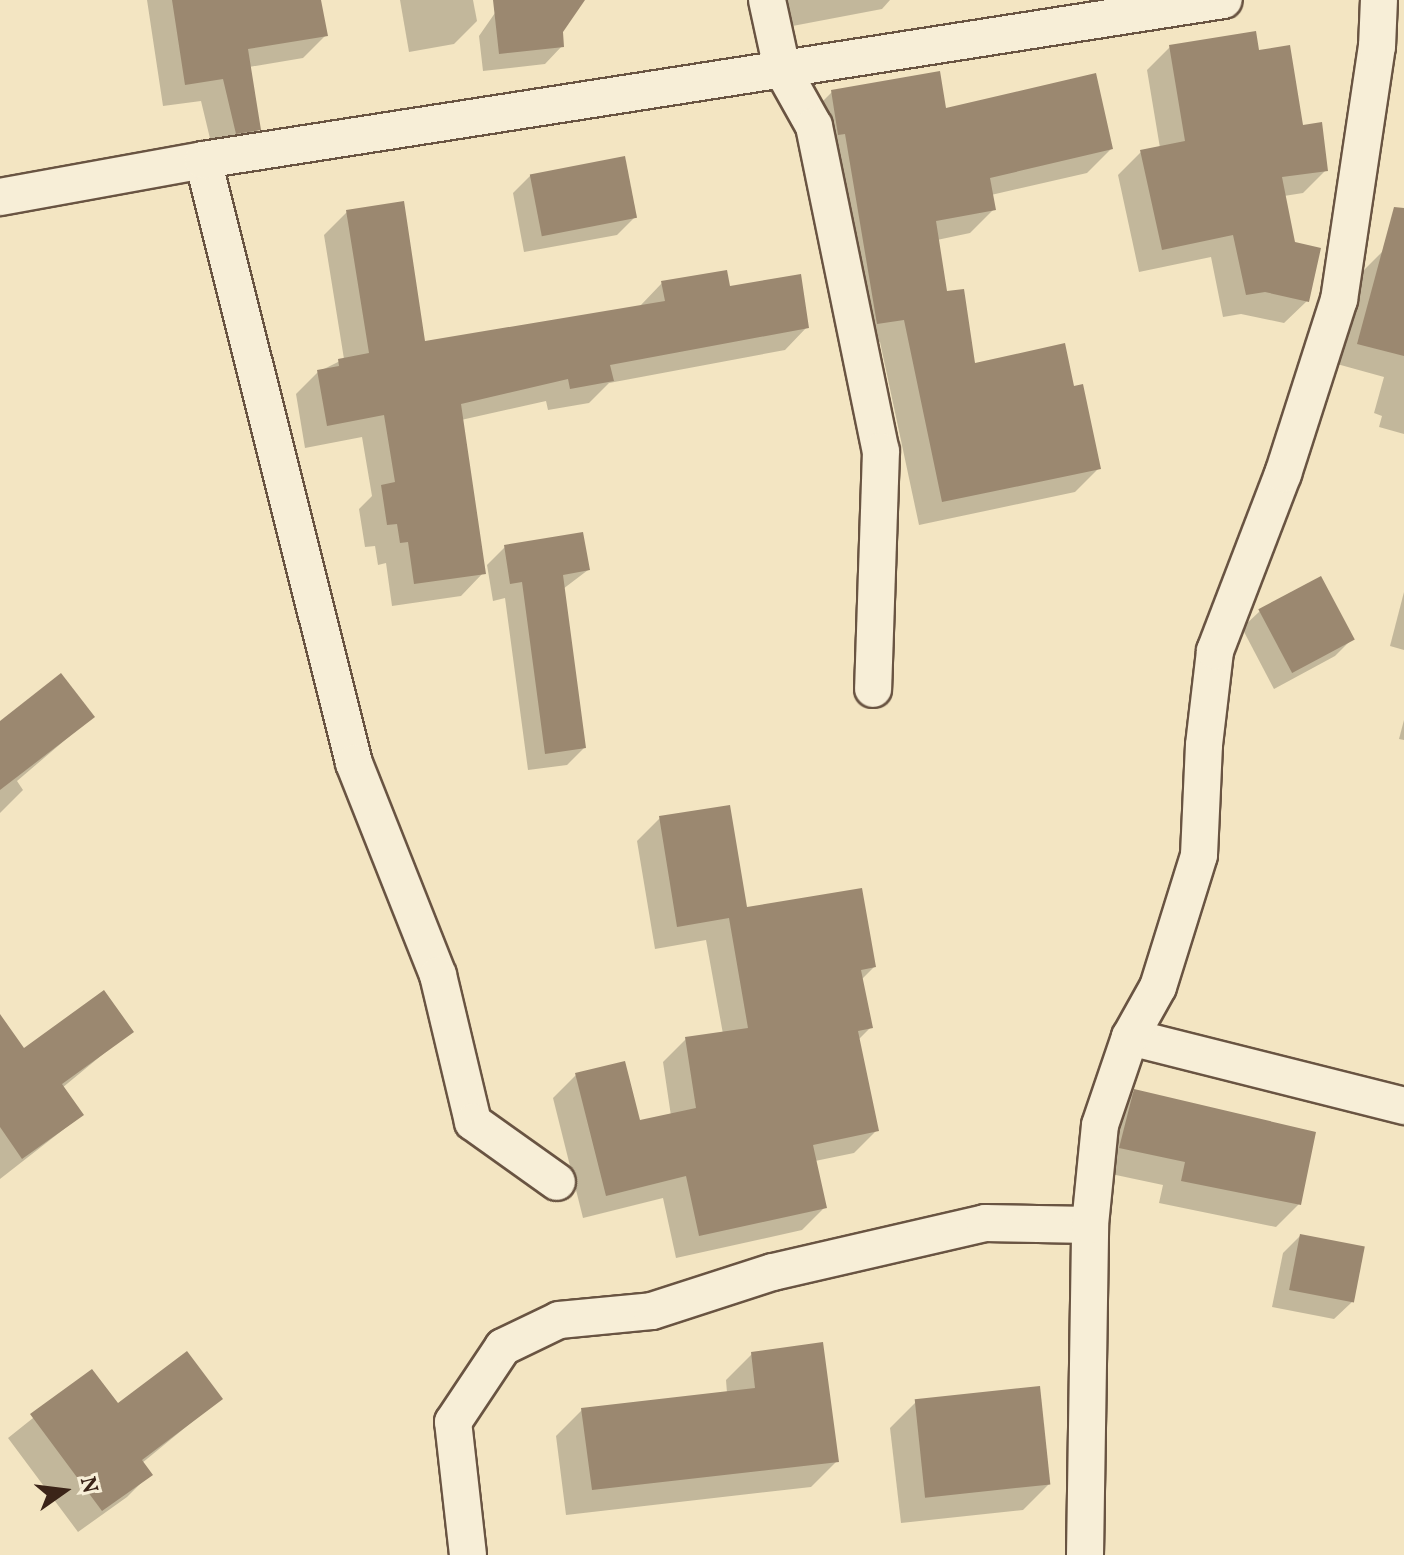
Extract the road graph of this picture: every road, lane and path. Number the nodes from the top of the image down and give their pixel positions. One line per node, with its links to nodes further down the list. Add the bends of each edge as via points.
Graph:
1 (767, 0): 4 (street)
2 (1224, 0): 4 (street)
3 (1379, 0): 8 (street, via 1377,47 1339,300 1283,474 1215,651 1199,855 1158,987)
4 (782, 69): 5 (street); 7 (street, via 814,126 881,451)
5 (203, 160): 6 (street); 10 (street, via 354,763 438,975 473,1122)
6 (0, 197)
7 (873, 689)
8 (1130, 1037): 9 (street); 11 (street, via 1100,1125)
9 (1404, 1106)
10 (557, 1182)
11 (1090, 1225): 12 (street, via 985,1223 773,1272 652,1311 559,1320 503,1347 453,1422); 13 (street)
12 (468, 1555)
13 (1085, 1555)

